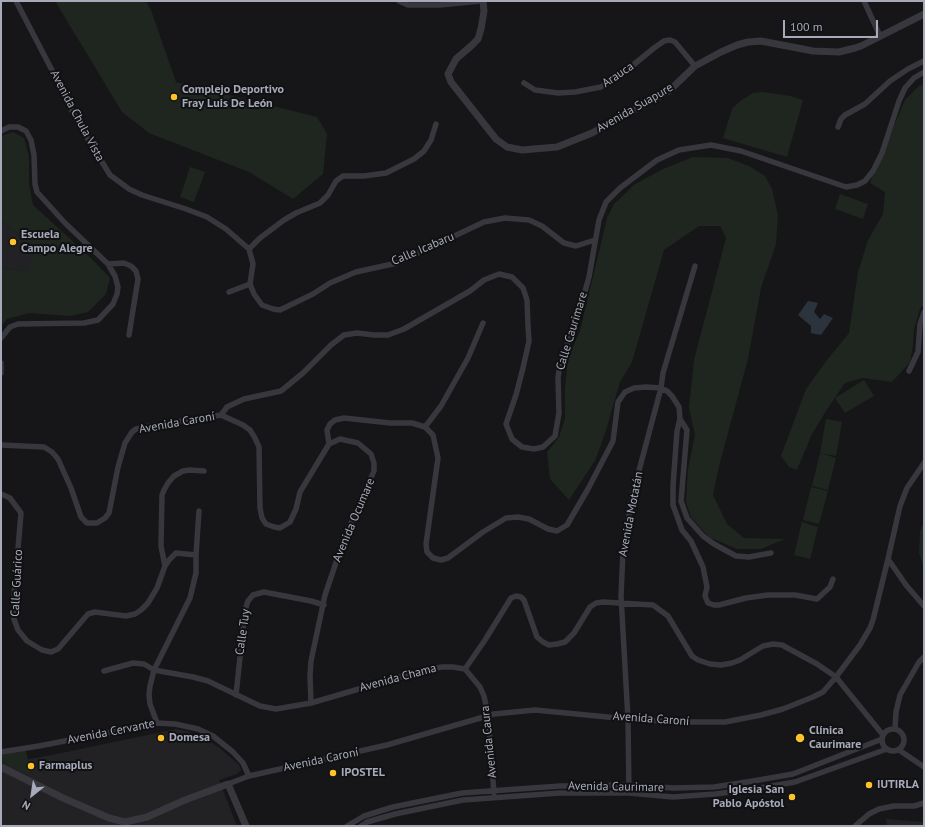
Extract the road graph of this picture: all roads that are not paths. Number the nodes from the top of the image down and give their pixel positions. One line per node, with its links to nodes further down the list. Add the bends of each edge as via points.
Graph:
1 (16, 1): 15 (street, Avenida Chula Vista, via 77,121 110,175 136,192 207,217)
2 (399, 1): 3 (street, via 408,5)
3 (481, 1): 8 (street, Avenida Suapure, via 484,11 478,38 456,59 448,74 451,82 496,139 507,147 530,150 557,147 592,133 669,91)
4 (864, 1): 6 (street)
5 (924, 14): 6 (street, Avenida Suapure)
6 (880, 36): 8 (street, Avenida Suapure, via 855,48 839,52 812,51 761,41 748,42 728,48)
7 (924, 61): 12 (street, via 890,81 865,104 841,119)
8 (695, 66): 10 (street, Arauca, via 675,42 670,40 664,41 621,75 601,87 558,93 535,90)
9 (924, 72): 14 (street, Calle Caurimare, via 905,88 882,153 865,180 857,185 846,187 723,147 711,145 679,150 657,160 606,202)
10 (524, 83)
11 (436, 124): 15 (street, via 431,140 414,160 386,173 343,176 336,181 320,203 296,212)
12 (838, 127)
13 (1, 131): 16 (street, via 18,127 26,131 34,155 37,192)
14 (595, 240): 18 (street, Calle Icabaru, via 576,246 564,243 542,226 529,220 505,218 484,222 397,262 356,272 280,310 262,305); 28 (street, Calle Caurimare, via 589,277 578,316 560,363 559,414 555,436 543,447 522,447 512,439 506,424 529,341 527,300 523,288 512,277 499,274 484,280 470,291 404,329 388,335 357,332 344,335 281,391 244,399 227,407)
15 (249, 249): 18 (street, via 253,264)
16 (108, 264): 22 (street, via 124,263 136,271 138,279); 23 (street, via 118,287 117,294 113,304 98,320 84,323 18,324 10,327)
17 (695, 266): 27 (street, Avenida Motatán, via 663,373)
18 (250, 284): 19 (street)
19 (229, 292)
20 (924, 312): 25 (street, via 920,324 918,352)
21 (483, 323): 30 (street, via 468,358)
22 (129, 335)
23 (1, 338)
24 (1, 363): 26 (street)
25 (909, 371)
26 (1, 372)
27 (661, 388): 29 (street, via 667,391 679,407); 30 (street, via 634,388 625,392 618,402 613,441 567,525 557,531 528,519 506,518 448,558 441,560 433,558 427,552 426,544 438,458 433,435); 42 (street, Avenida Motatán, via 633,493 623,550)
28 (221, 415): 31 (street, Avenida Caroní, via 243,425 256,438 259,447 262,518 266,524 274,527 280,528 290,522 300,492); 32 (street, Avenida Caroní, via 150,426 132,432 124,444 109,513 97,522 88,523 81,517 71,488 58,459 52,452 44,447)
29 (680, 419): 37 (street, via 687,430 681,501 687,518 703,536 736,556 749,557); 41 (street, via 673,478 673,505 682,530 691,541 702,567 708,603 719,605 768,595 795,595 818,599 830,587)
30 (426, 427): 31 (street, via 412,423 344,418 330,424 327,430)
31 (329, 444): 43 (street, Avenida Ocumare, via 340,439 358,443 371,454 374,472 344,539 330,577)
32 (1, 445)
33 (924, 463): 39 (street, Avenida Caroní, via 907,488 900,506)
34 (204, 471): 40 (street, via 183,471 174,476 164,490 161,546)
35 (1, 494): 40 (street, Calle Guárico, via 10,498 21,513 14,619 18,630 27,641 42,650 51,652 58,649 88,614 95,612 126,616 141,610 157,588)
36 (199, 511): 38 (street)
37 (771, 553)
38 (196, 555): 40 (street, via 176,554); 47 (street, via 196,573 190,598)
39 (888, 559): 44 (street); 49 (street, Avenida Caroní, via 874,620 860,645)
40 (165, 566)
41 (833, 579)
42 (621, 604): 46 (street, via 596,603 590,607 566,642 549,645 537,637 524,600 516,596 511,598); 49 (street, via 653,605 661,610 668,616 692,656 698,660 716,664 732,663 763,646 782,645); 53 (street, Avenida Motatán)
43 (324, 605): 50 (street, Calle Tuy, via 264,592 253,595 245,610); 51 (street, Avenida Ocumare, via 311,661)
44 (924, 606)
45 (924, 657): 55 (street, via 900,695)
46 (465, 669): 51 (street, Avenida Chama, via 442,667 424,670); 52 (street, Avenida Caura, via 480,687)
47 (154, 670): 48 (street, Avenida Chama, via 144,664 133,663); 50 (street, Avenida Chama, via 193,676); 54 (street, via 149,695)
48 (104, 671)
49 (836, 677): 53 (street, Avenida Caroní, via 823,692 813,698 747,718 725,722); 56 (street)
50 (236, 695): 51 (street, Avenida Chama, via 260,706 276,709)
51 (311, 703)
52 (488, 715): 53 (street, Avenida Caroní, via 535,710); 62 (street, Avenida Caroní, via 387,745); 65 (street, Avenida Caura)
53 (628, 718): 64 (street, Avenida Motatán)
54 (157, 723): 59 (street, Avenida Cervante); 62 (street, Avenida Cervante, via 187,725 213,736 234,752)
55 (895, 728): 56 (street, via 888,730); 58 (street, via 904,736 904,744)
56 (883, 737): 57 (street, via 882,743); 64 (street, Avenida Caurimare, via 793,774 767,779 714,787)
57 (887, 749): 58 (street); 66 (street, Avenida Caurimare, via 796,782 715,794 673,797)
58 (899, 750): 61 (street)
59 (1, 752)
60 (1, 767): 69 (street, via 63,798)
61 (924, 767)
62 (249, 776): 63 (street, Avenida Caroní)
63 (228, 784): 69 (street); 70 (street)
64 (630, 785): 65 (street, Avenida Caurimare, via 560,786); 66 (street, Avenida Motatán)
65 (494, 791): 67 (street, Avenida Caura); 71 (street, Avenida Caurimare, via 462,793 393,807 364,816)
66 (629, 793): 67 (street, Avenida Caurimare, via 560,793)
67 (494, 798): 72 (street, Avenida Caurimare, via 427,806 367,822)
68 (924, 803): 73 (street, via 879,809)
69 (124, 824)
70 (246, 826)
71 (348, 826)
72 (361, 826)
73 (855, 826)

